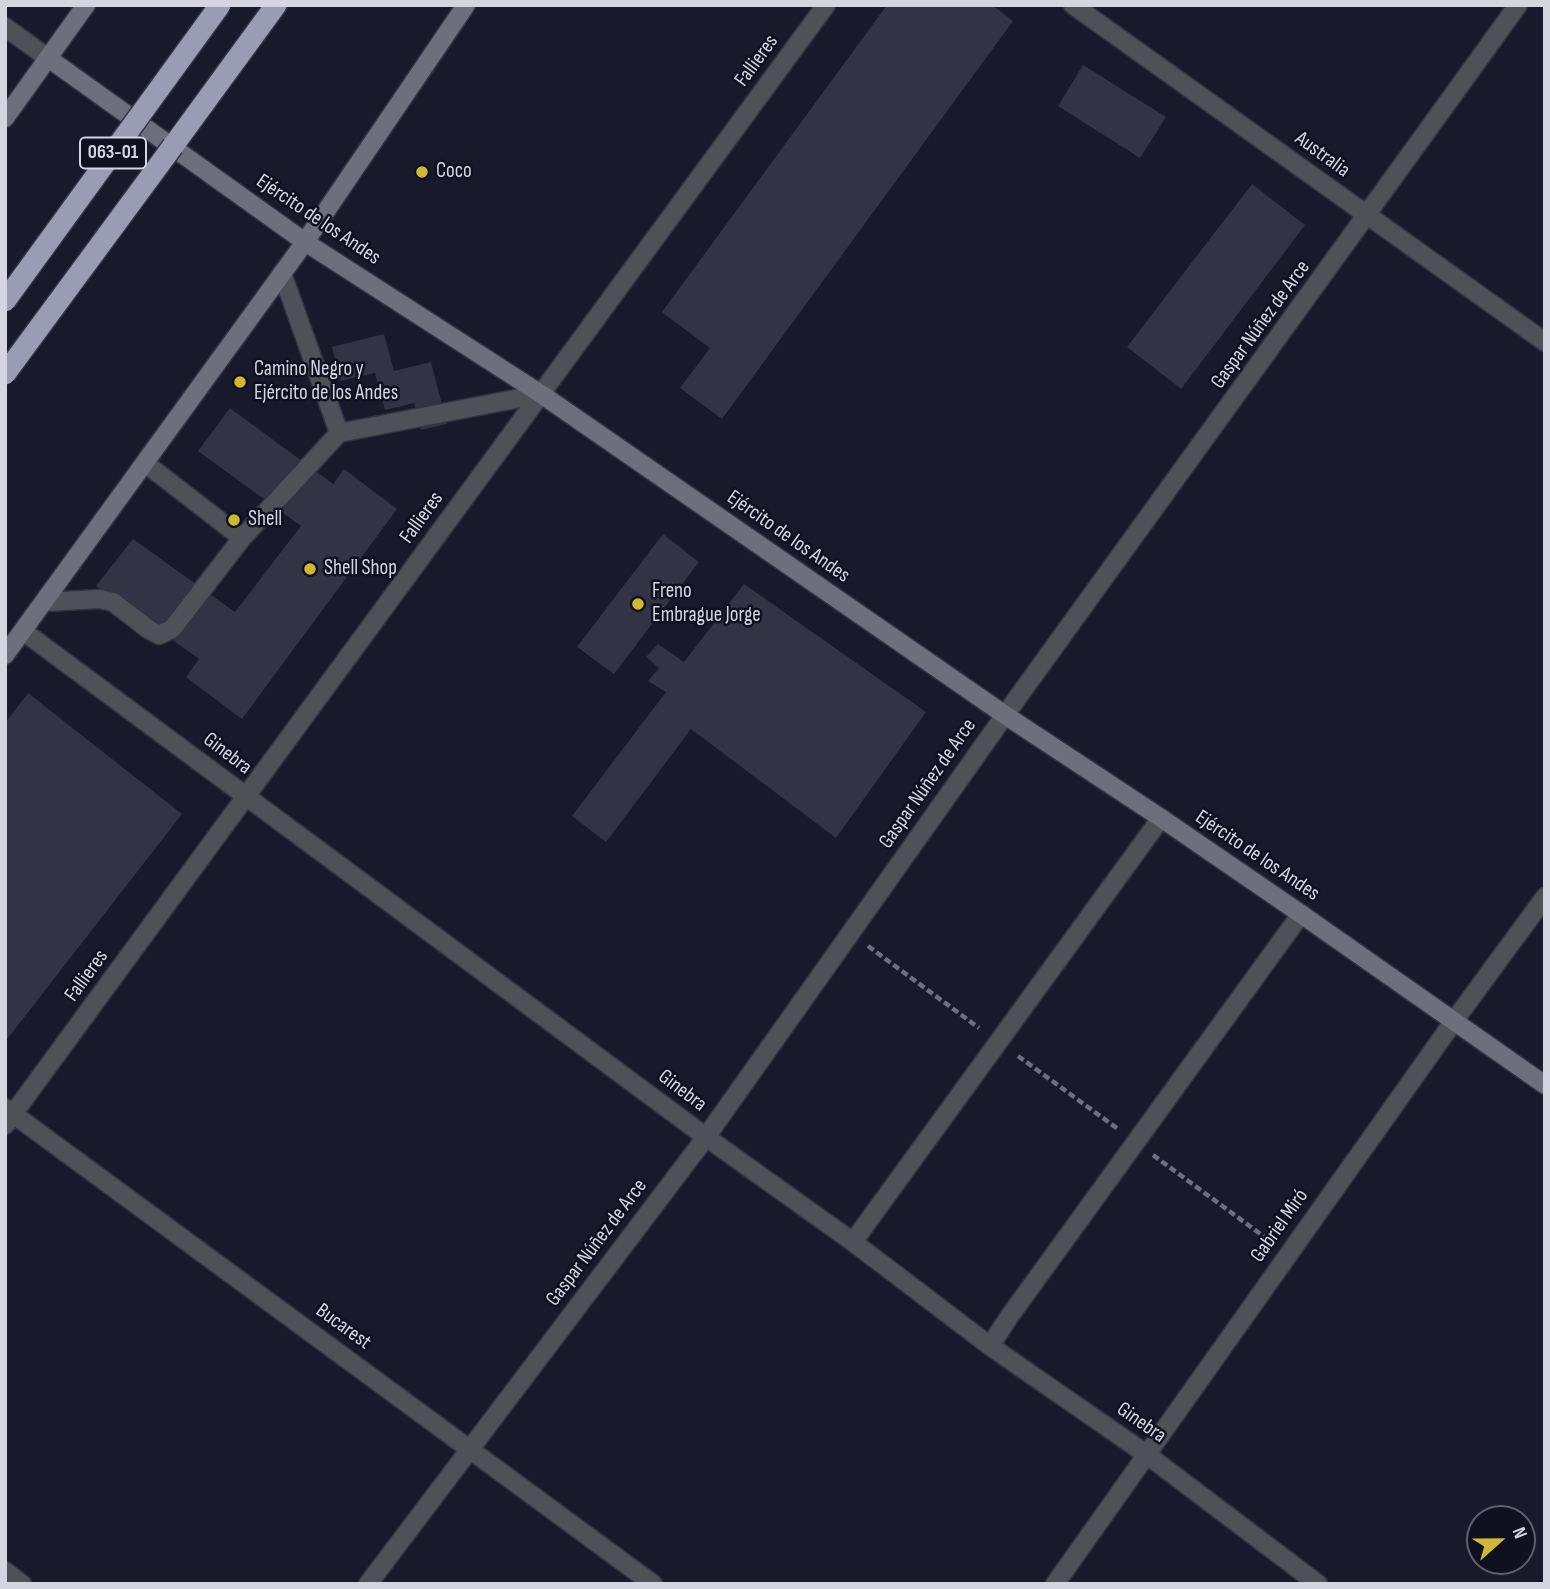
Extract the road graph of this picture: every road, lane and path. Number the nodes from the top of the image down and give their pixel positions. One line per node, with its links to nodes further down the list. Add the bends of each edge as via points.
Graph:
1 (86, 5): 9 (main road)
2 (220, 5): 14 (highway, 063-01, bridge)
3 (276, 5): 16 (highway, 063-01, bridge)
4 (466, 5): 12 (main road)
5 (826, 5): 17 (street, Fallieres)
6 (1073, 5): 11 (street, Australia)
7 (1518, 5): 11 (street, Gaspar Núñez de Arce)
8 (5, 27): 9 (street, Ejército de los Andes)
9 (48, 58): 10 (main road); 12 (main road, Ejército de los Andes)
10 (5, 118)
11 (1368, 216): 15 (street, Australia); 24 (street, Gaspar Núñez de Arce)
12 (305, 242): 13 (main road); 17 (main road, Ejército de los Andes)
13 (282, 274): 18 (street); 19 (main road)
14 (5, 301)
15 (1545, 342)
16 (5, 374)
17 (541, 394): 18 (street); 24 (main road, Ejército de los Andes); 25 (street, Fallieres)
18 (339, 433): 20 (street)
19 (145, 463): 20 (street); 21 (main road)
20 (242, 538): 21 (street, via 172,629 159,635 113,602)
21 (44, 602): 22 (main road)
22 (23, 631): 23 (main road); 25 (street, Ginebra)
23 (5, 655)
24 (1005, 715): 26 (main road, Ejército de los Andes); 34 (street, Gaspar Núñez de Arce)
25 (247, 797): 33 (street, Fallieres); 34 (street, Ginebra)
26 (1161, 818): 28 (main road, Ejército de los Andes); 31 (street)
27 (1545, 897): 30 (street, Gabriel Miró)
28 (1301, 914): 30 (main road, Ejército de los Andes); 35 (street)
29 (867, 945): 31 (path)
30 (1454, 1021): 32 (main road, Ejército de los Andes); 40 (street, Gabriel Miró)
31 (998, 1041): 35 (path); 37 (street)
32 (1545, 1085)
33 (8, 1116): 39 (street, Bucarest)
34 (706, 1137): 37 (street, Ginebra); 39 (street, Gaspar Núñez de Arce)
35 (1136, 1143): 36 (path); 38 (street)
36 (1259, 1232)
37 (853, 1242): 38 (street, Ginebra)
38 (990, 1346): 40 (street, Ginebra)
39 (470, 1449): 43 (street, Gaspar Núñez de Arce); 44 (street, Bucarest)
40 (1146, 1454): 45 (street, Gabriel Miró); 46 (street, Ginebra)
41 (5, 1571): 42 (street)
42 (23, 1584)
43 (368, 1584)
44 (653, 1584)
45 (1055, 1584)
46 (1318, 1584)

